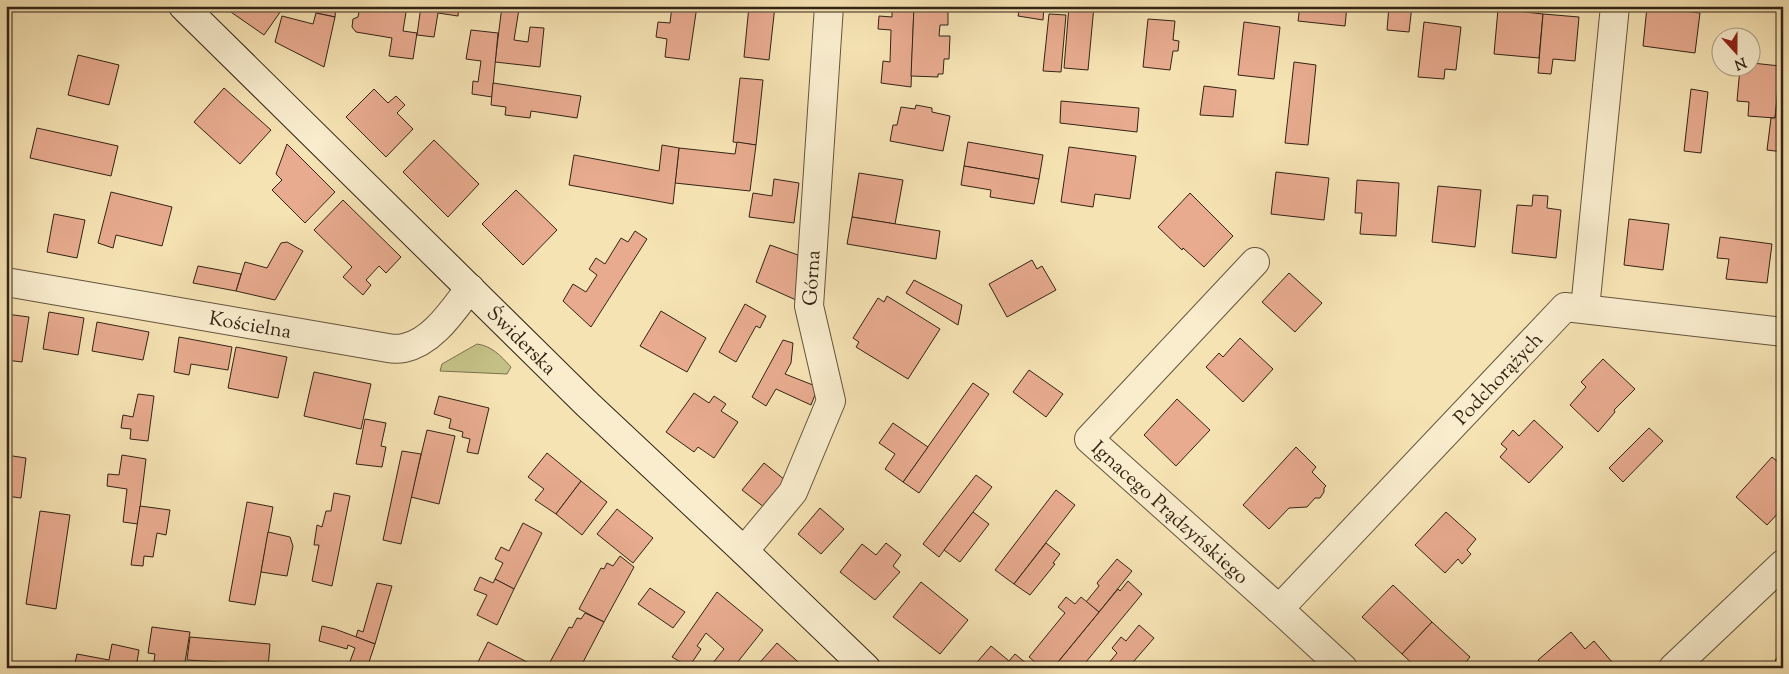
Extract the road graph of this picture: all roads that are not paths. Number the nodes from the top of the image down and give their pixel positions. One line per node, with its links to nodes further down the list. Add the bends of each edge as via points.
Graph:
1 (183, 6): 6 (street, Świderska)
2 (829, 6): 9 (street, Górna, via 809,306 831,401 793,492)
3 (1614, 6): 7 (street)
4 (1254, 262): 11 (street, Ignacego Prądzyńskiego, via 1089,439)
5 (6, 282): 6 (street, Kościelna, via 403,349 427,337)
6 (470, 288): 9 (street, Świderska, via 587,404)
7 (1585, 309): 8 (street, Podchorążych); 11 (street, Podchorążych, via 1565,307)
8 (1783, 332)
9 (744, 551): 12 (street, Świderska)
10 (1783, 564): 14 (street)
11 (1279, 609): 13 (street, Ignacego Prądzyńskiego)
12 (866, 668)
13 (1343, 668)
14 (1673, 668)

